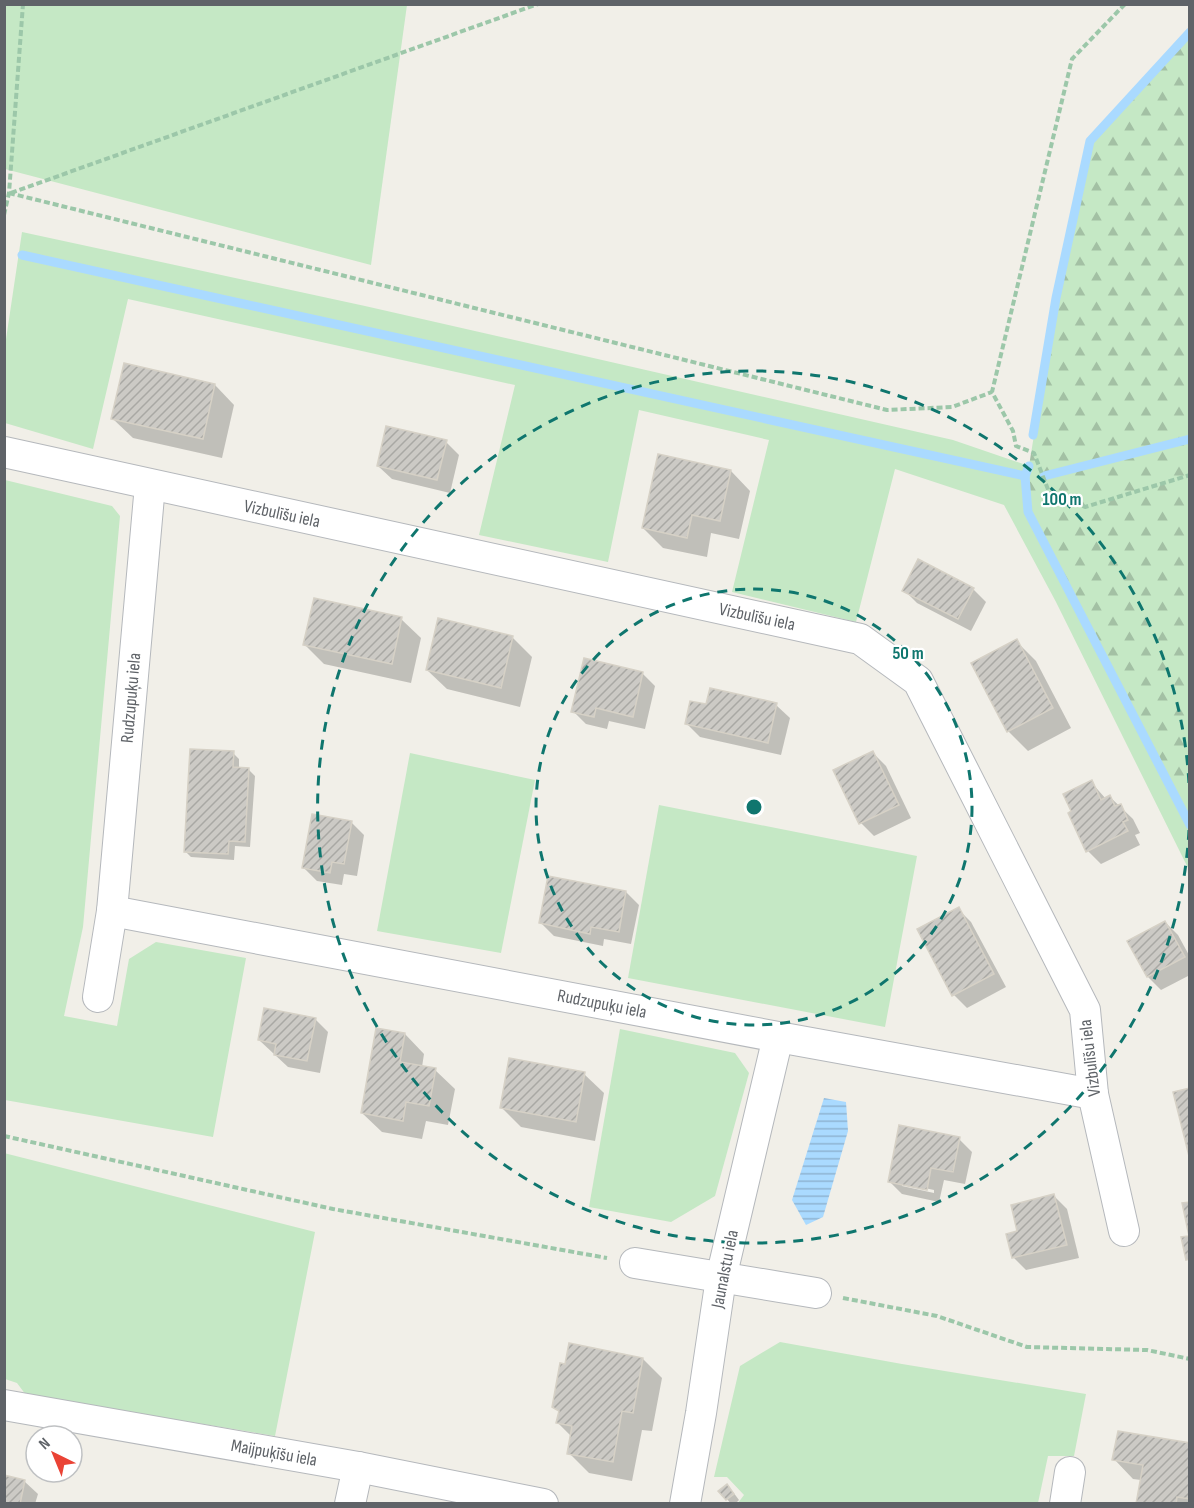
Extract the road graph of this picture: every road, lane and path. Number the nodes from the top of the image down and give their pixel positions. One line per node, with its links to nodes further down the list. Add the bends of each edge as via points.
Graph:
1 (22, 4): 4 (path)
2 (538, 4): 4 (path)
3 (1125, 4): 6 (path, via 1072,59)
4 (9, 193): 5 (path); 6 (path, via 887,410 952,407)
5 (4, 215)
6 (992, 392): 8 (path, via 1013,431 1016,446 1034,453 1049,492 1085,507)
7 (4, 452): 9 (street, Vizbulīšu iela)
8 (1190, 475)
9 (150, 485): 10 (street, Rudzupuķu iela); 13 (street, Vizbulīšu iela, via 860,639 918,681 1085,1010)
10 (112, 911): 11 (street, Rudzupuķu iela); 12 (street, Rudzupuķu iela)
11 (98, 997)
12 (777, 1037): 13 (street, Rudzupuķu iela); 17 (street, Jaunalstu iela)
13 (1094, 1094): 15 (street, Vizbulīšu iela)
14 (4, 1136): 16 (path, via 333,1209)
15 (1124, 1231)
16 (635, 1263): 17 (street)
17 (722, 1278): 18 (street); 25 (street, Jaunalstu iela)
18 (816, 1293): 19 (path, via 937,1316 1027,1347 1147,1350)
19 (1190, 1359)
20 (4, 1405): 21 (street, Maijpuķīšu iela)
21 (358, 1467): 23 (street); 24 (street, Maijpuķīšu iela)
22 (1070, 1472): 26 (street)
23 (350, 1503)
24 (543, 1503)
25 (685, 1503)
26 (1065, 1503)

